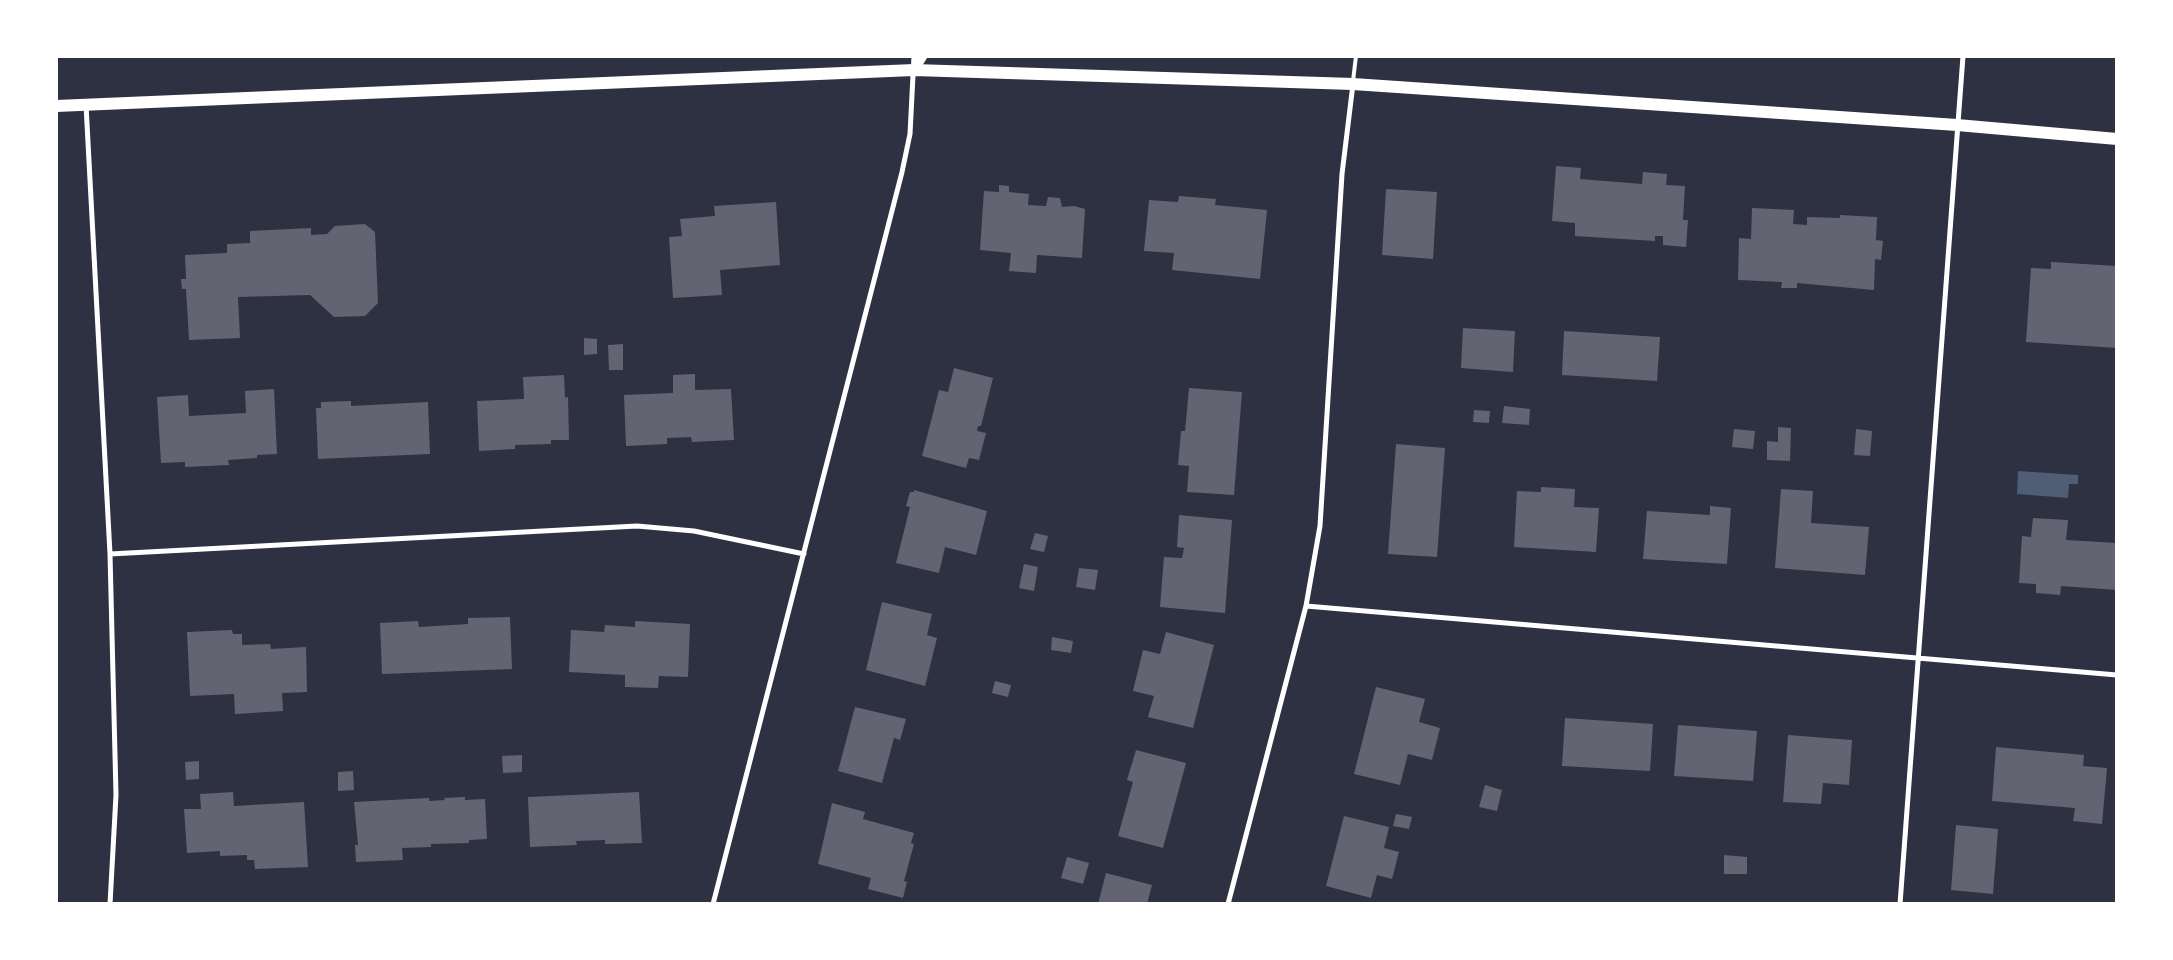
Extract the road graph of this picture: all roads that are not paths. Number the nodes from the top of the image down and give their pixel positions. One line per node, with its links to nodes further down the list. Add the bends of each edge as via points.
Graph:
1 (914, 56): 5 (street)
2 (923, 56): 5 (street)
3 (1356, 56): 6 (lane)
4 (1963, 56): 9 (street)
5 (914, 70): 6 (main road); 7 (main road); 12 (street, via 910,134 902,172)
6 (1353, 84): 9 (main road); 13 (street, via 1342,174 1320,526)
7 (86, 104): 8 (main road); 11 (street)
8 (56, 106)
9 (1958, 125): 10 (main road); 14 (street)
10 (2117, 139)
11 (110, 554): 12 (street, via 637,526 694,532); 16 (street, via 116,795)
12 (804, 554): 17 (street)
13 (1306, 606): 14 (street); 18 (street)
14 (1918, 660): 15 (street); 19 (street)
15 (2117, 675)
16 (110, 904)
17 (713, 904)
18 (1228, 904)
19 (1900, 904)

